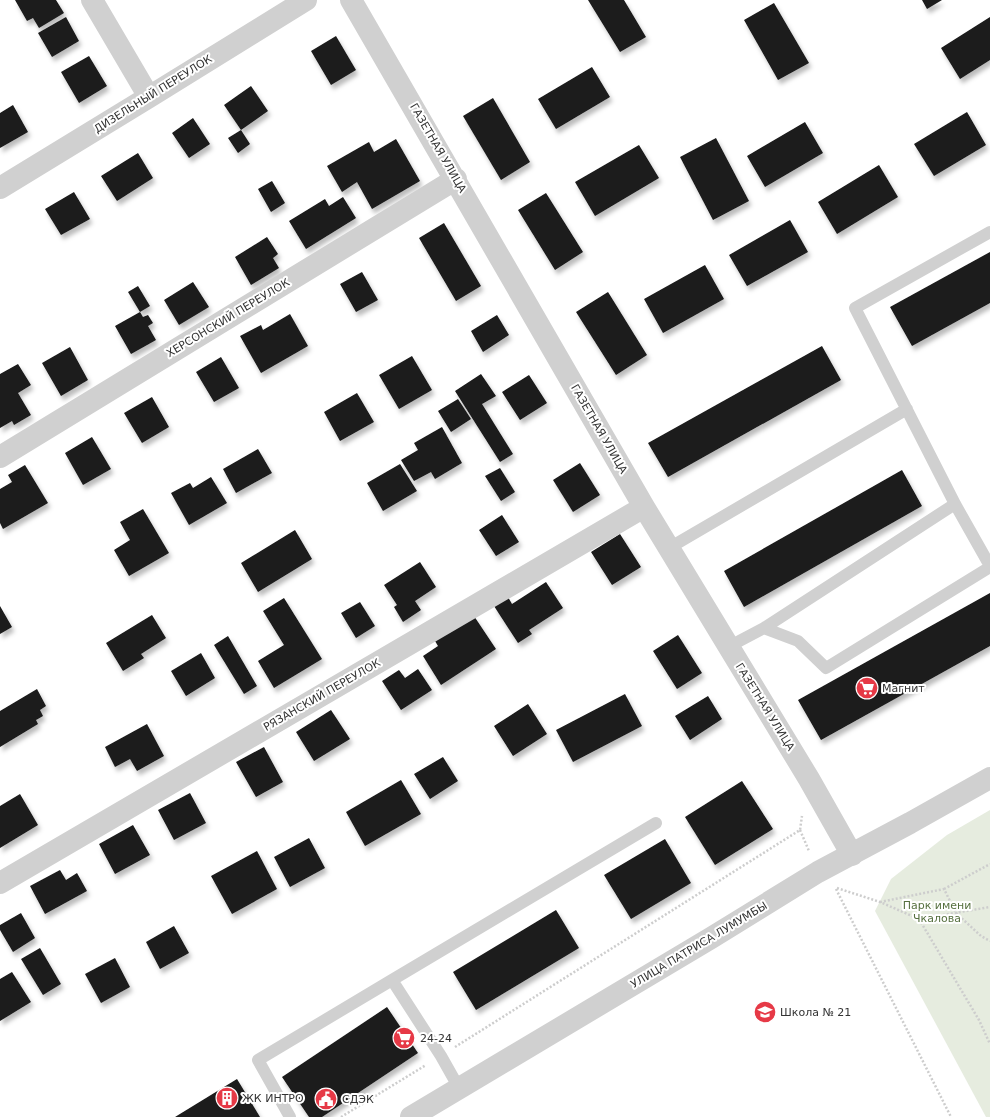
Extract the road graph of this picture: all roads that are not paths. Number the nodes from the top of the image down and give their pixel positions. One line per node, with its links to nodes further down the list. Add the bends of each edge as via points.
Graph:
1 (92, 0): 4 (street)
2 (306, 0): 4 (street, ДИЗЕЛЬНЫЙ ПЕРЕУЛОК)
3 (351, 0): 5 (street, ГАЗЕТНАЯ УЛИЦА)
4 (149, 97): 6 (street, ДИЗЕЛЬНЫЙ ПЕРЕУЛОК)
5 (456, 179): 9 (street, ХЕРСОНСКИЙ ПЕРЕУЛОК); 11 (street, ГАЗЕТНАЯ УЛИЦА)
6 (0, 188)
7 (990, 232): 8 (lane, via 855,308)
8 (907, 409): 10 (lane); 12 (lane)
9 (0, 457)
10 (955, 504): 13 (lane); 14 (lane)
11 (644, 507): 12 (street, ГАЗЕТНАЯ УЛИЦА); 19 (street, РЯЗАНСКИЙ ПЕРЕУЛОК)
12 (669, 548): 15 (street, ГАЗЕТНАЯ УЛИЦА)
13 (990, 567): 14 (lane, via 826,668 798,641)
14 (764, 628): 15 (lane)
15 (728, 647): 18 (street, ГАЗЕТНАЯ УЛИЦА, via 809,778)
16 (990, 778): 18 (street, УЛИЦА ПАТРИСА ЛУМУМБЫ)
17 (656, 823): 20 (lane)
18 (852, 854): 21 (street, УЛИЦА ПАТРИСА ЛУМУМБЫ)
19 (0, 883)
20 (392, 980): 21 (lane); 22 (lane, via 258,1060)
21 (459, 1088): 23 (street, УЛИЦА ПАТРИСА ЛУМУМБЫ)
22 (290, 1117)
23 (411, 1117)

